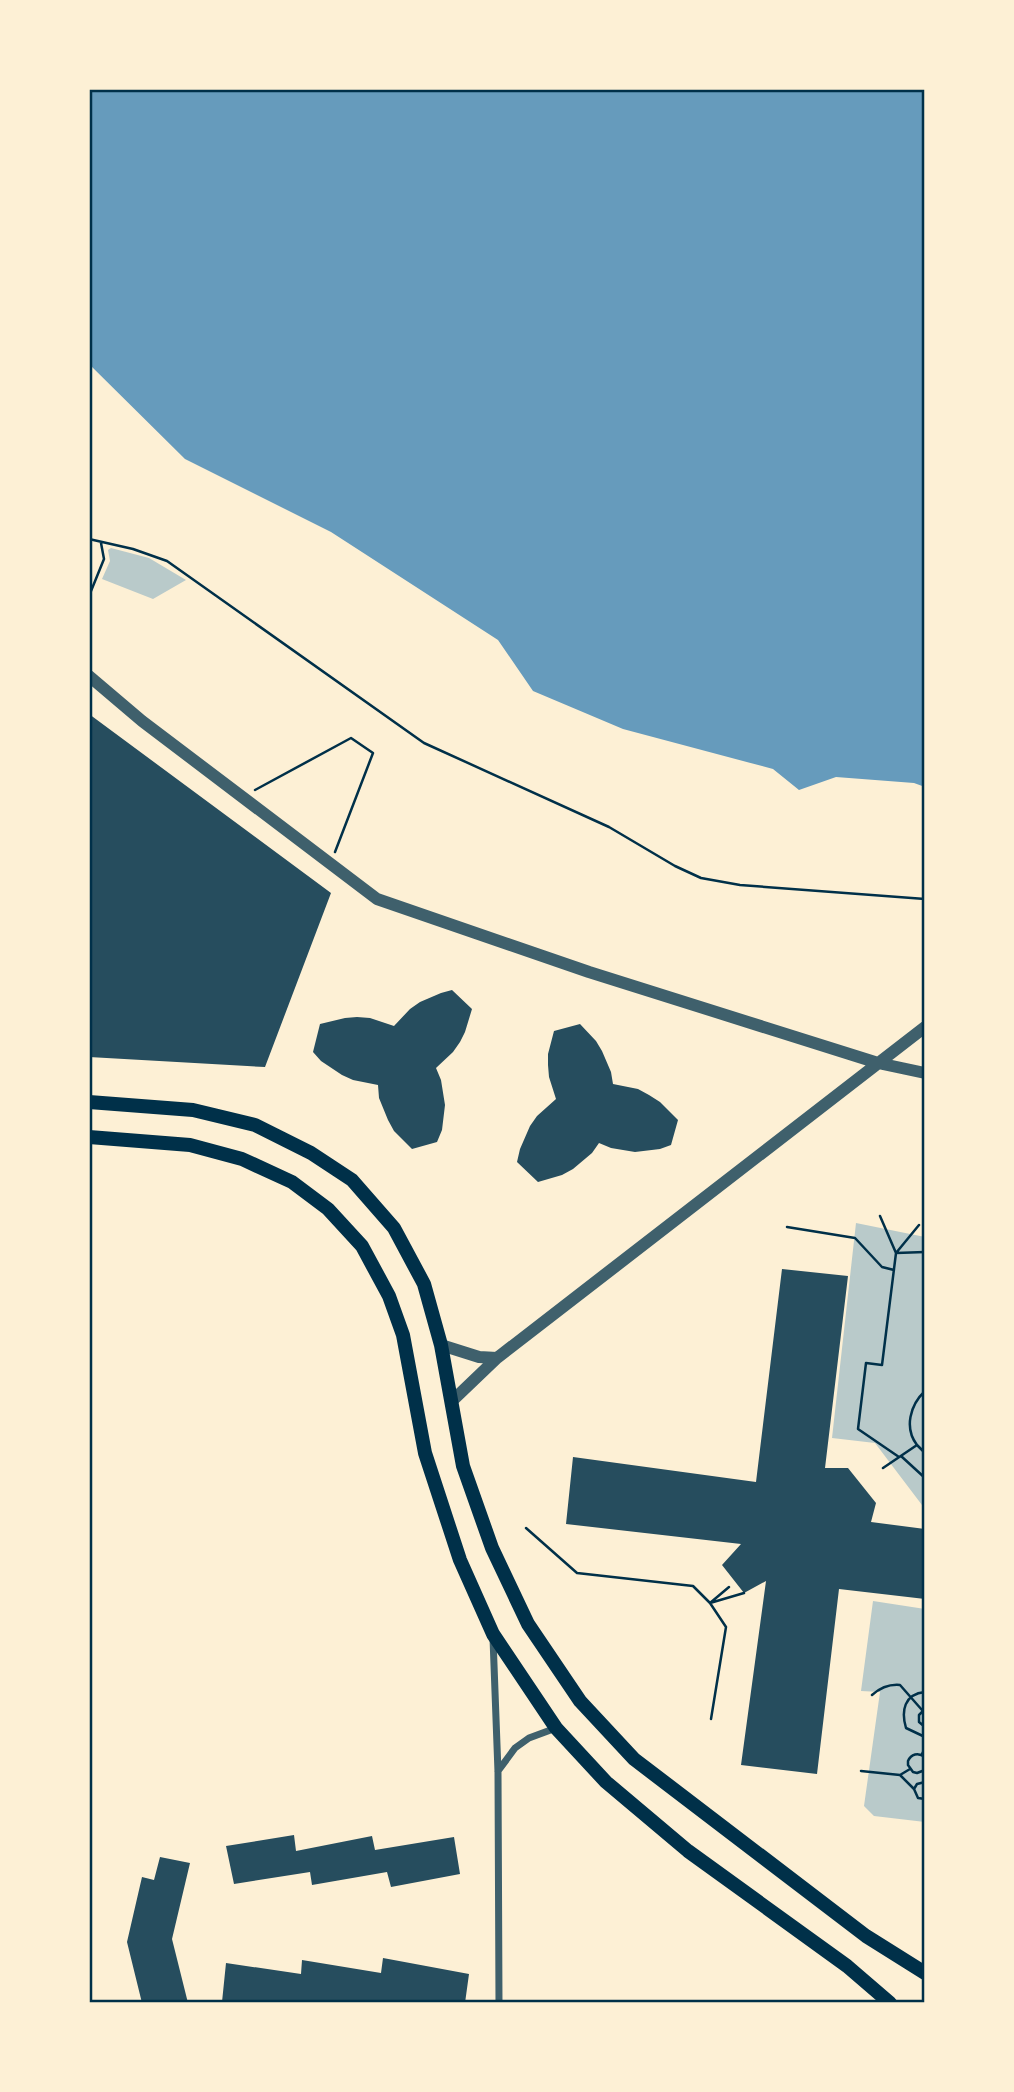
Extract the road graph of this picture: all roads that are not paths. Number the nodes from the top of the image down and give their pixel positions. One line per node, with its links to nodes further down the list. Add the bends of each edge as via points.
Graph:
1 (89, 676): 3 (street, via 377,899)
2 (925, 1027): 3 (street)
3 (878, 1063): 4 (street); 8 (street)
4 (925, 1073)
5 (89, 1102): 7 (main road, via 193,1110 255,1125 352,1180 394,1228 424,1284)
6 (89, 1137): 10 (main road, via 190,1145 242,1159 292,1182 328,1209 362,1245 403,1335 425,1454 460,1560)
7 (441, 1345): 8 (street); 9 (main road)
8 (497, 1358): 9 (street)
9 (451, 1402): 13 (main road, via 464,1466 492,1549 528,1625 580,1701 634,1759 866,1936)
10 (493, 1634): 11 (main road); 12 (street)
11 (556, 1728): 12 (street, via 515,1748); 15 (main road, via 606,1782 688,1851 847,1966)
12 (498, 1772): 14 (street)
13 (925, 1973)
14 (499, 2003)
15 (890, 2003)

